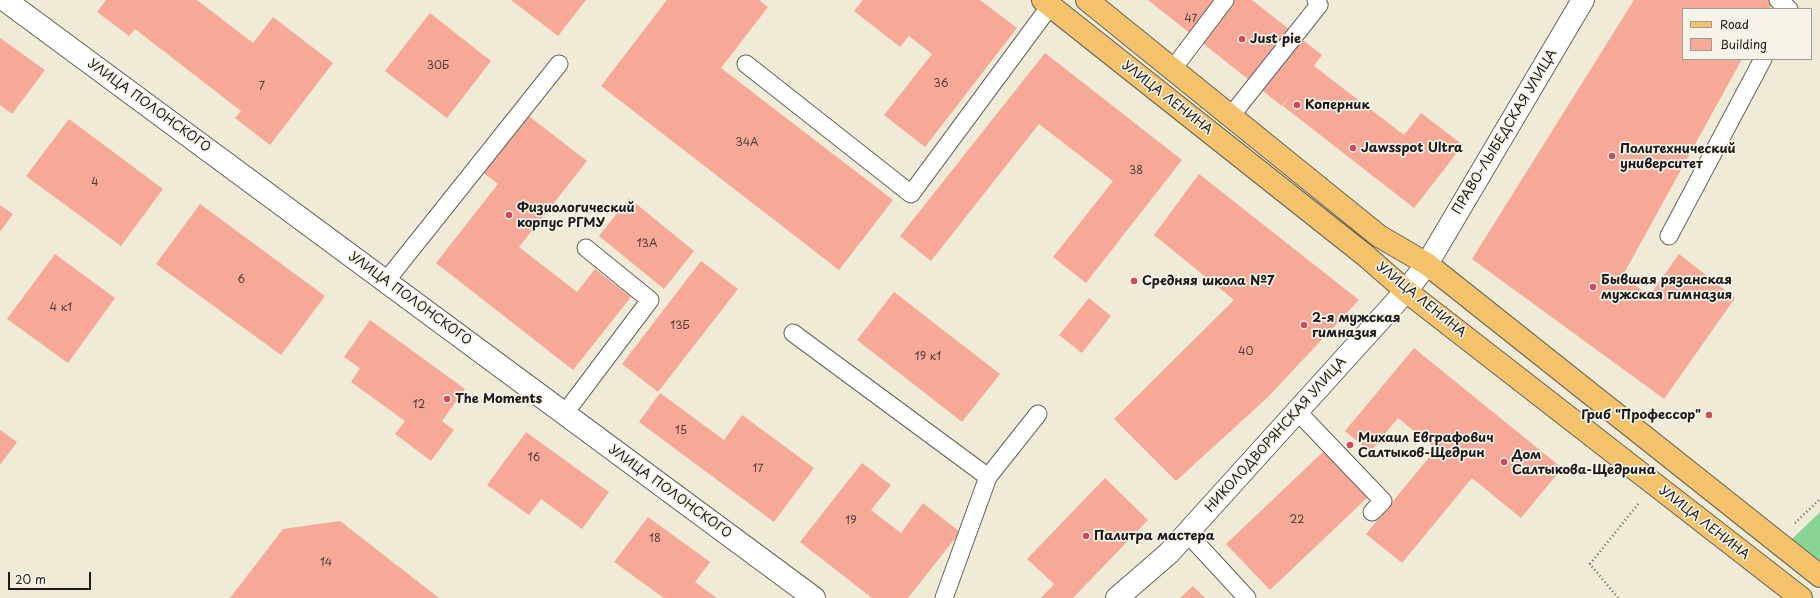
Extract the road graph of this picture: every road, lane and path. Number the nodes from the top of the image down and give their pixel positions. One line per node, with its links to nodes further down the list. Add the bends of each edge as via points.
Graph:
1 (5, 0): 17 (street, УЛИЦА ПОЛОНСКОГО)
2 (1087, 0): 12 (main road, УЛИЦА ЛЕНИНА)
3 (1225, 0): 12 (lane)
4 (1316, 0): 13 (lane, via 1319,5)
5 (1583, 0): 16 (street, ПРАВО-ЛЫБЕДСКАЯ УЛИЦА)
6 (1778, 0): 8 (lane)
7 (1046, 3): 11 (lane, via 912,194); 18 (main road, УЛИЦА ЛЕНИНА, via 1366,256)
8 (1788, 8)
9 (1762, 60): 14 (lane)
10 (559, 64): 17 (lane)
11 (746, 64)
12 (1172, 70): 13 (main road, УЛИЦА ЛЕНИНА)
13 (1230, 117): 16 (main road, УЛИЦА ЛЕНИНА, via 1378,236)
14 (1669, 236)
15 (586, 248): 21 (lane, via 650,300)
16 (1428, 264): 18 (street, НИКОЛОДВОРЯНСКАЯ УЛИЦА); 28 (main road, УЛИЦА ЛЕНИНА)
17 (386, 281): 21 (street, УЛИЦА ПОЛОНСКОГО)
18 (1406, 291): 20 (street, НИКОЛОДВОРЯНСКАЯ УЛИЦА); 24 (main road, УЛИЦА ЛЕНИНА)
19 (793, 333): 23 (lane)
20 (1298, 411): 26 (lane, via 1382,501); 27 (street, НИКОЛОДВОРЯНСКАЯ УЛИЦА)
21 (565, 413): 30 (street, УЛИЦА ПОЛОНСКОГО)
22 (1038, 414): 23 (lane)
23 (988, 477): 31 (lane)
24 (1654, 484): 34 (path, via 1590,564); 35 (main road, УЛИЦА ЛЕНИНА)
25 (1820, 499): 28 (path)
26 (1372, 512)
27 (1187, 533): 32 (street, НИКОЛОДВОРЯНСКАЯ УЛИЦА, via 1169,553); 33 (lane)
28 (1777, 542): 29 (main road, УЛИЦА ЛЕНИНА)
29 (1820, 576)
30 (814, 598)
31 (944, 598)
32 (1118, 598)
33 (1247, 598)
34 (1618, 598)
35 (1801, 598)

